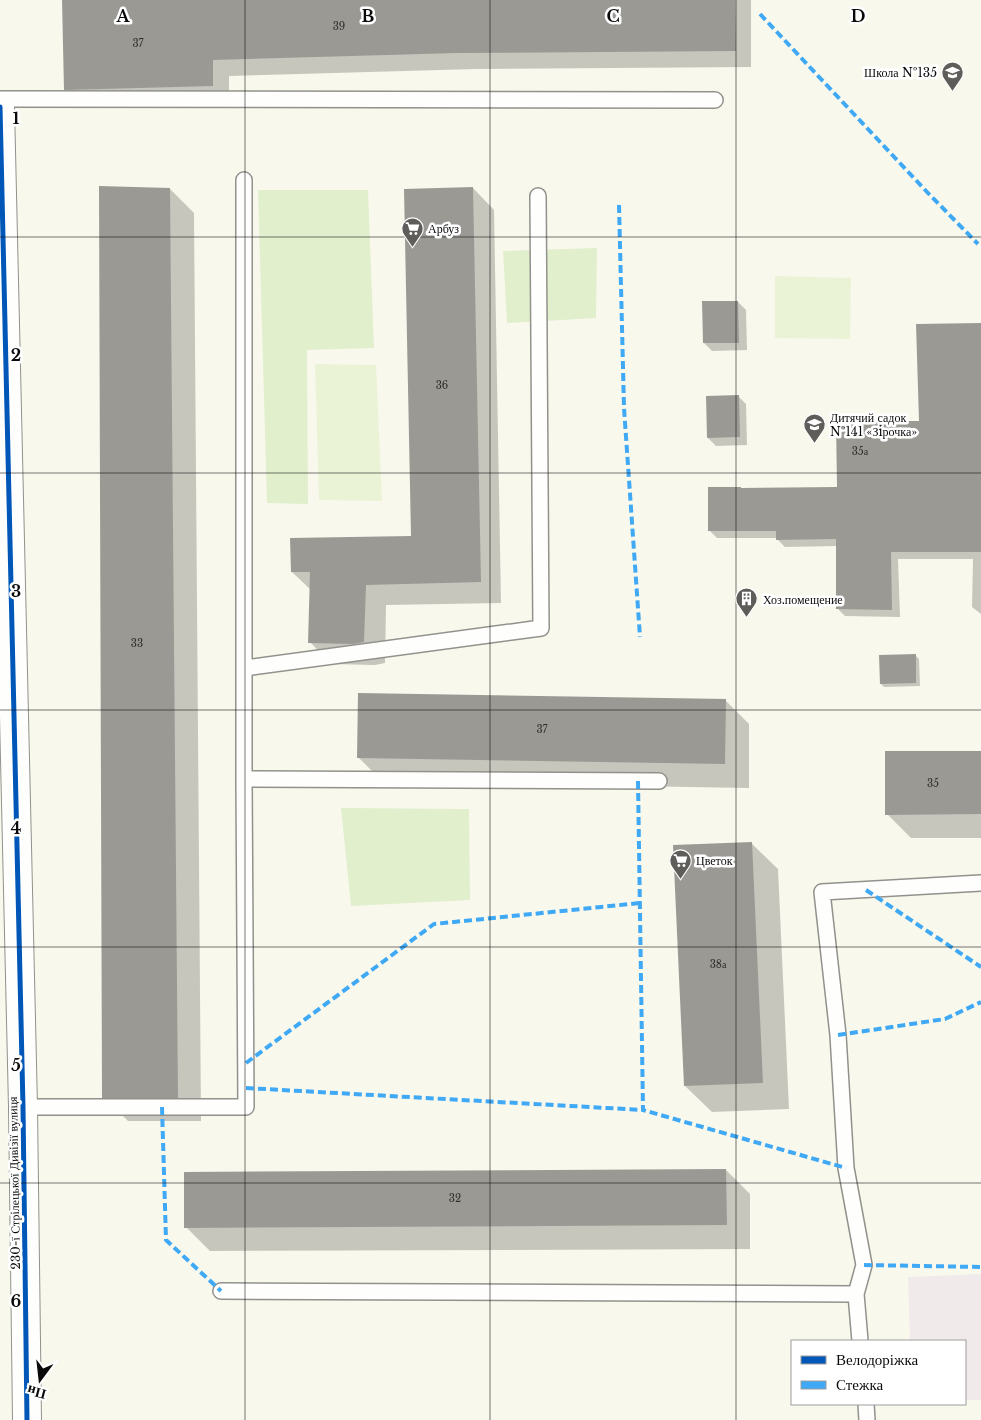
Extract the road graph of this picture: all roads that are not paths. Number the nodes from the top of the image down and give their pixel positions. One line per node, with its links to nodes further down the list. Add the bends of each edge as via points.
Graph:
1 (0, 99): 2 (lane)
2 (715, 100)
3 (0, 107): 10 (street, 230-ї Стрілецької Дивізії вулиця)
4 (244, 180): 6 (lane)
5 (538, 196): 6 (lane, via 541,628)
6 (244, 668): 7 (lane)
7 (244, 779): 8 (lane); 10 (lane, via 246,1107)
8 (659, 781)
9 (981, 883): 12 (lane, via 822,892 838,1035 846,1168 864,1265)
10 (23, 1107): 15 (street, 230-ї Стрілецької Дивізії вулиця)
11 (221, 1291): 12 (lane)
12 (856, 1294): 13 (lane)
13 (860, 1340)
14 (866, 1405): 16 (lane)
15 (27, 1420)
16 (867, 1420)

